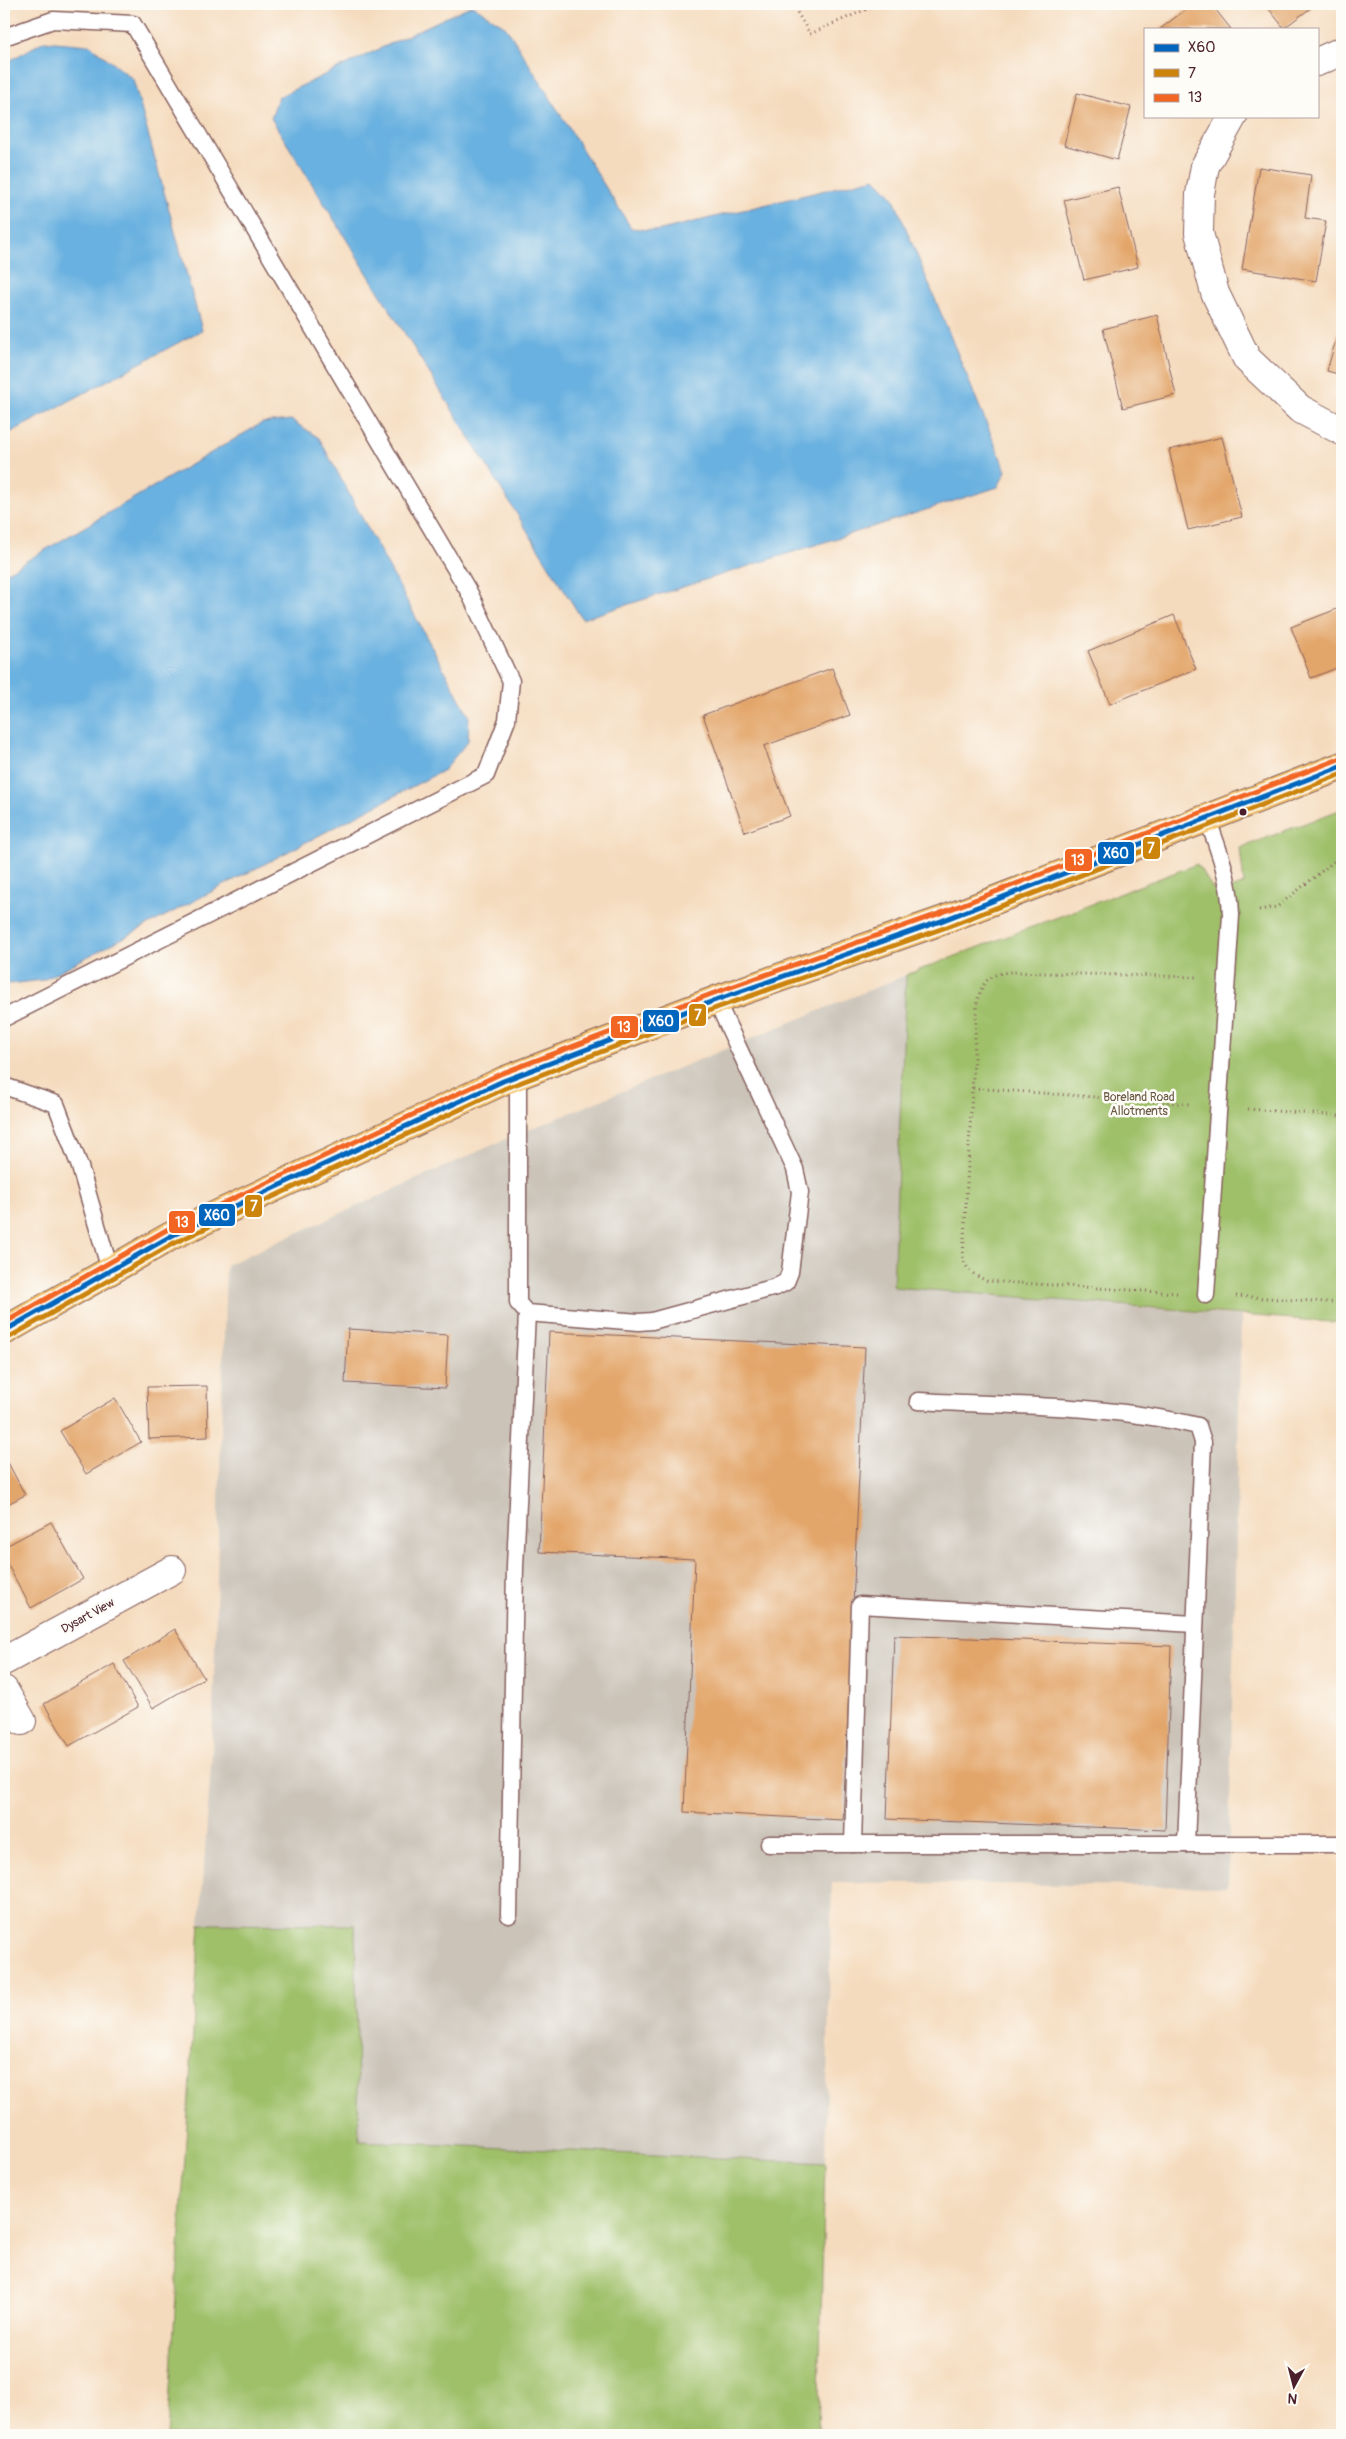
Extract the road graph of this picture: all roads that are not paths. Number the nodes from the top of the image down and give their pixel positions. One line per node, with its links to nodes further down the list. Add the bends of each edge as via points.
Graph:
1 (4, 37): 9 (lane, via 53,20 132,24 469,592 511,681 506,720 486,775)
2 (1342, 51): 3 (street)
3 (1318, 62)
4 (1232, 118): 5 (street, via 1206,166 1200,194 1200,233 1214,293 1247,358 1300,409)
5 (1342, 431)
6 (1342, 766): 7 (main road)
7 (1208, 818): 8 (main road, via 941,921); 13 (lane, via 1224,865 1231,908)
8 (716, 1000): 10 (main road); 14 (lane, via 795,1169 800,1192 786,1282 776,1288 652,1321)
9 (4, 1018)
10 (518, 1075): 12 (main road, via 171,1236); 14 (lane, via 518,1303)
11 (4, 1086): 12 (lane, via 56,1104 80,1167)
12 (110, 1270): 15 (main road)
13 (1206, 1295)
14 (526, 1313): 26 (lane, via 515,1566)
15 (4, 1331)
16 (918, 1401): 18 (lane, via 1114,1412 1157,1416 1198,1426 1203,1442)
17 (172, 1570): 19 (street, Dysart View)
18 (1195, 1624): 23 (lane, via 860,1605); 24 (lane)
19 (4, 1661)
20 (4, 1690): 21 (street)
21 (22, 1721)
22 (769, 1844): 23 (lane)
23 (854, 1844): 24 (lane)
24 (1186, 1844): 25 (lane)
25 (1342, 1844)
26 (509, 1915)

